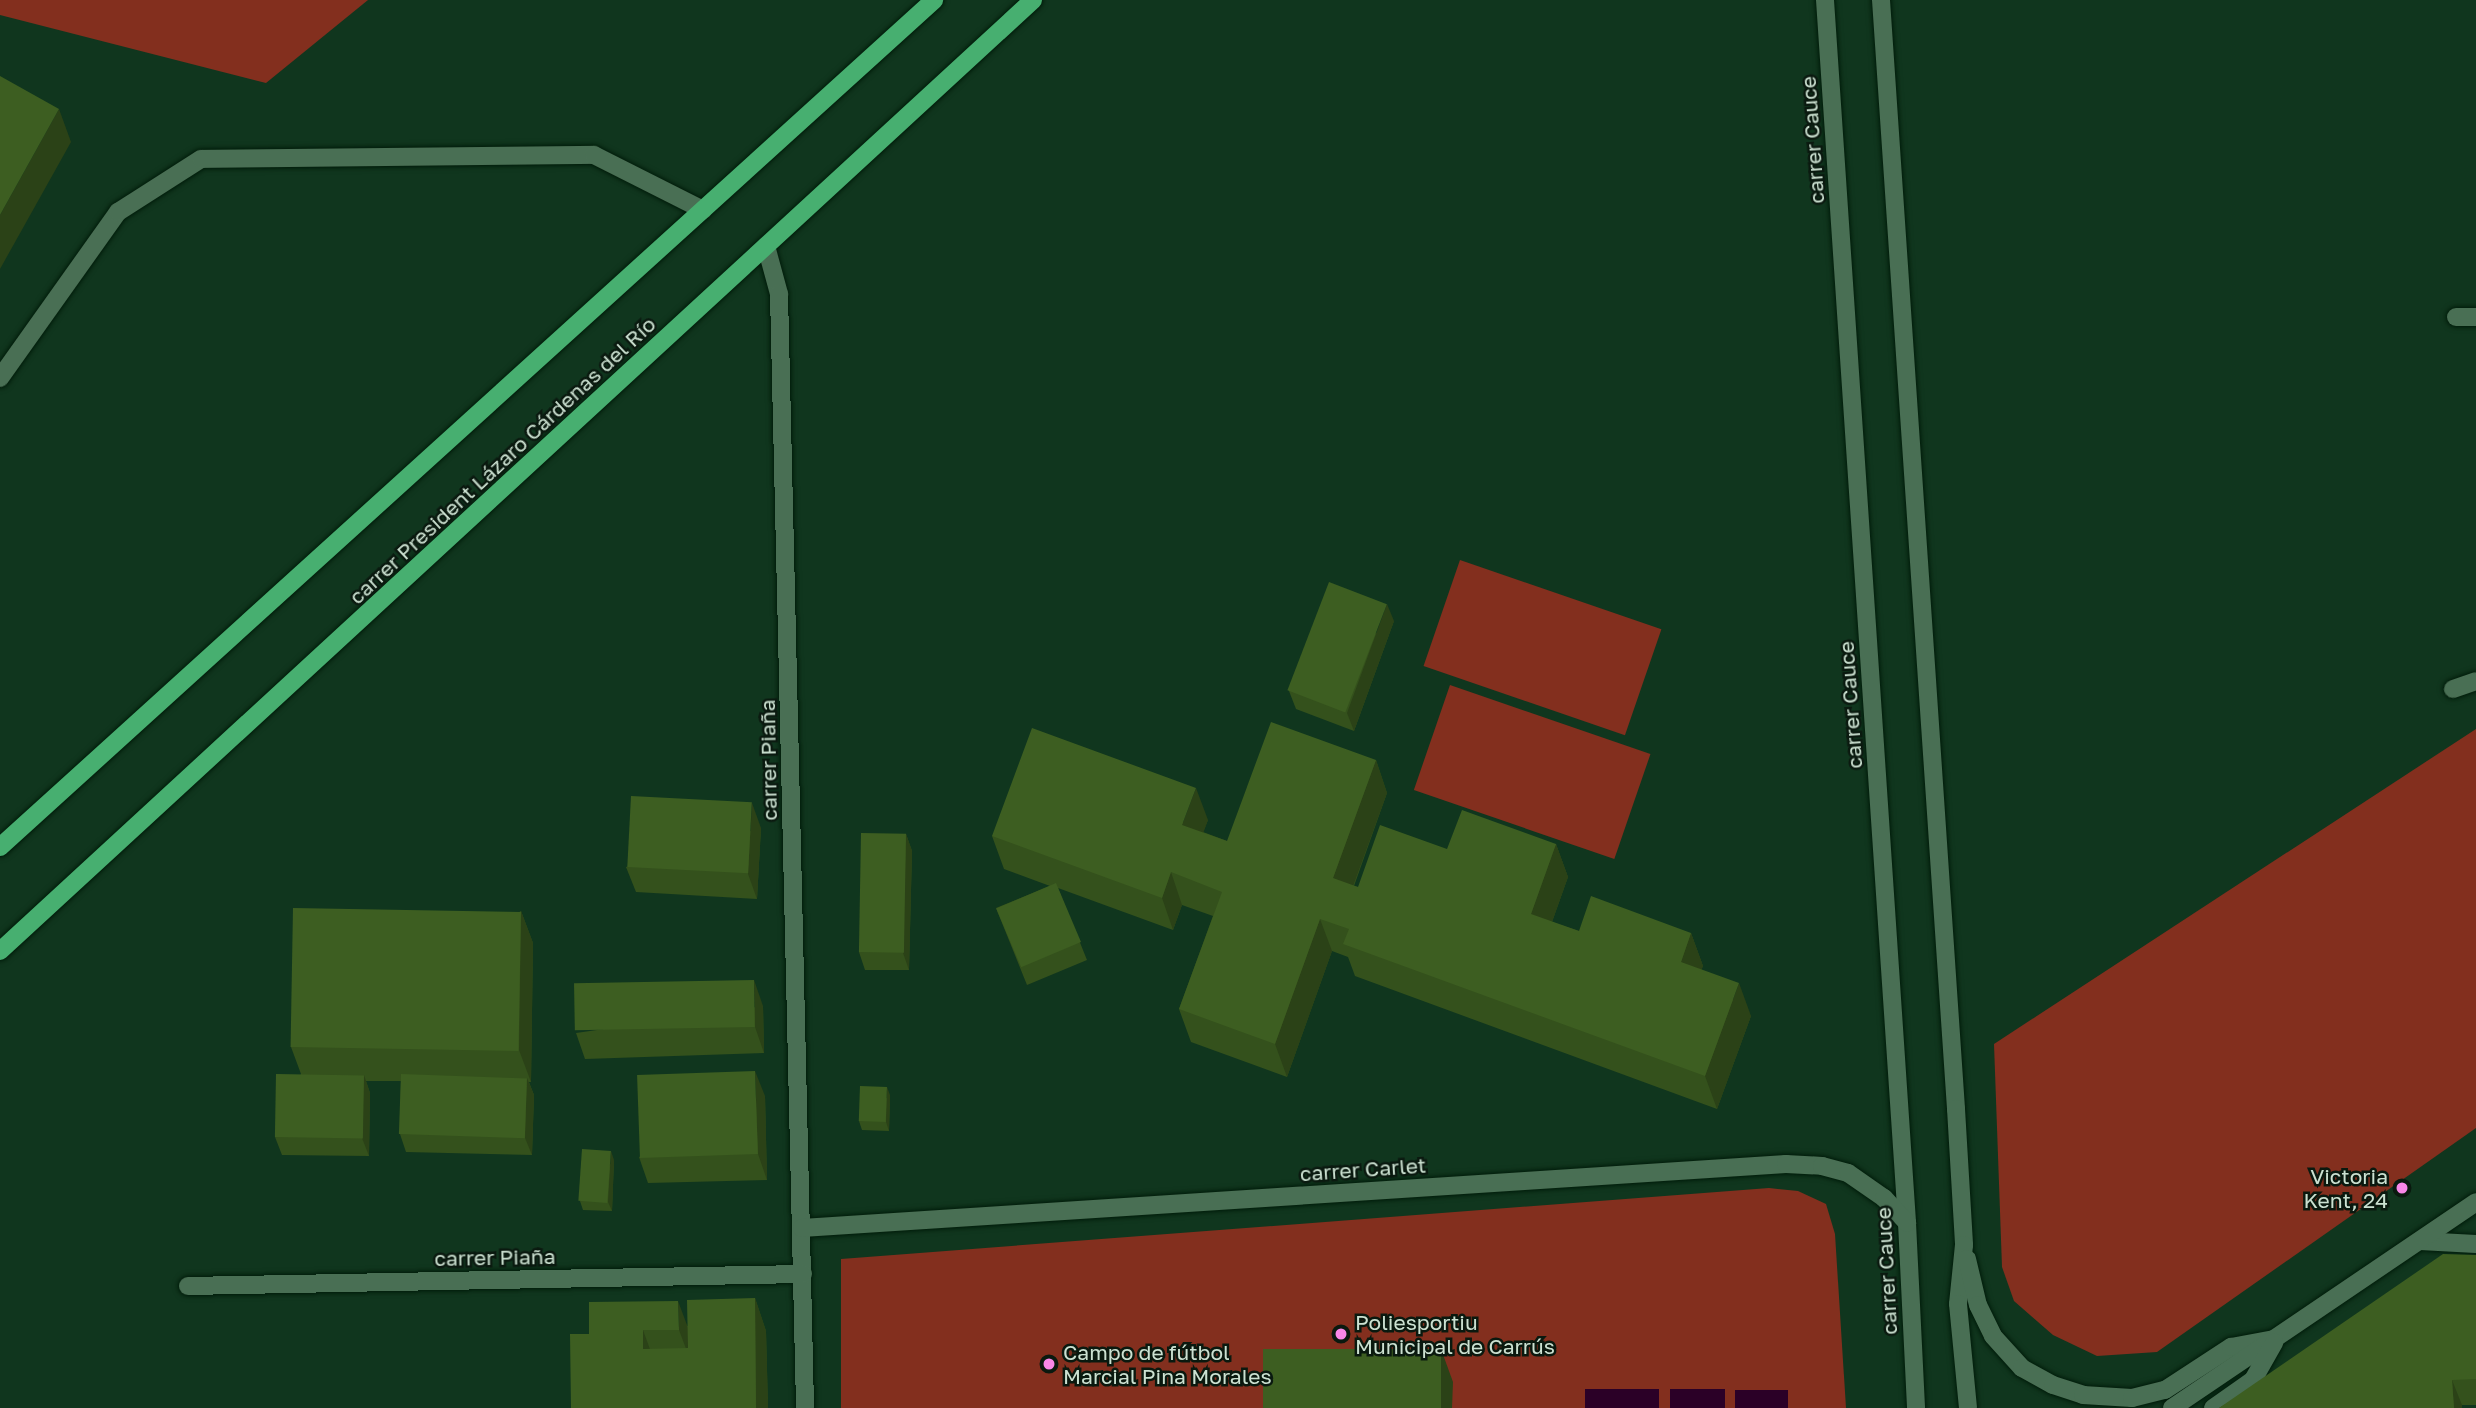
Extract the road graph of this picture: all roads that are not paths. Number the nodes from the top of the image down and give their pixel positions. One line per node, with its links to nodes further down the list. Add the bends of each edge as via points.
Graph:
1 (933, 0): 5 (main road)
2 (1033, 0): 6 (main road, carrer President Lázaro Cárdenas del Río)
3 (1825, 0): 15 (street, carrer Cauce)
4 (1881, 0): 19 (street)
5 (703, 210): 9 (street, via 594,155 201,159 118,212); 12 (main road)
6 (766, 246): 13 (main road, carrer President Lázaro Cárdenas del Río); 16 (street, carrer Piaña, via 779,294)
7 (2456, 317): 8 (street)
8 (2476, 317)
9 (0, 377)
10 (2476, 681): 11 (street)
11 (2454, 689)
12 (0, 847)
13 (0, 951)
14 (2476, 1202): 17 (street)
15 (1907, 1223): 16 (street, carrer Carlet, via 1884,1198 1848,1173 1786,1164); 24 (street, carrer Cauce)
16 (802, 1228): 20 (street, carrer Piaña)
17 (2420, 1241): 18 (street); 22 (street)
18 (2476, 1244)
19 (1964, 1245): 22 (street, via 1979,1305 1993,1336 2022,1368 2083,1395 2132,1398 2165,1390 2231,1347); 25 (street, via 1958,1304)
20 (803, 1274): 21 (street, carrer Piaña); 23 (street, carrer Piaña)
21 (188, 1286)
22 (2275, 1339): 26 (street); 27 (street, via 2253,1380)
23 (805, 1408)
24 (1916, 1408)
25 (1968, 1408)
26 (2172, 1408)
27 (2213, 1408)

